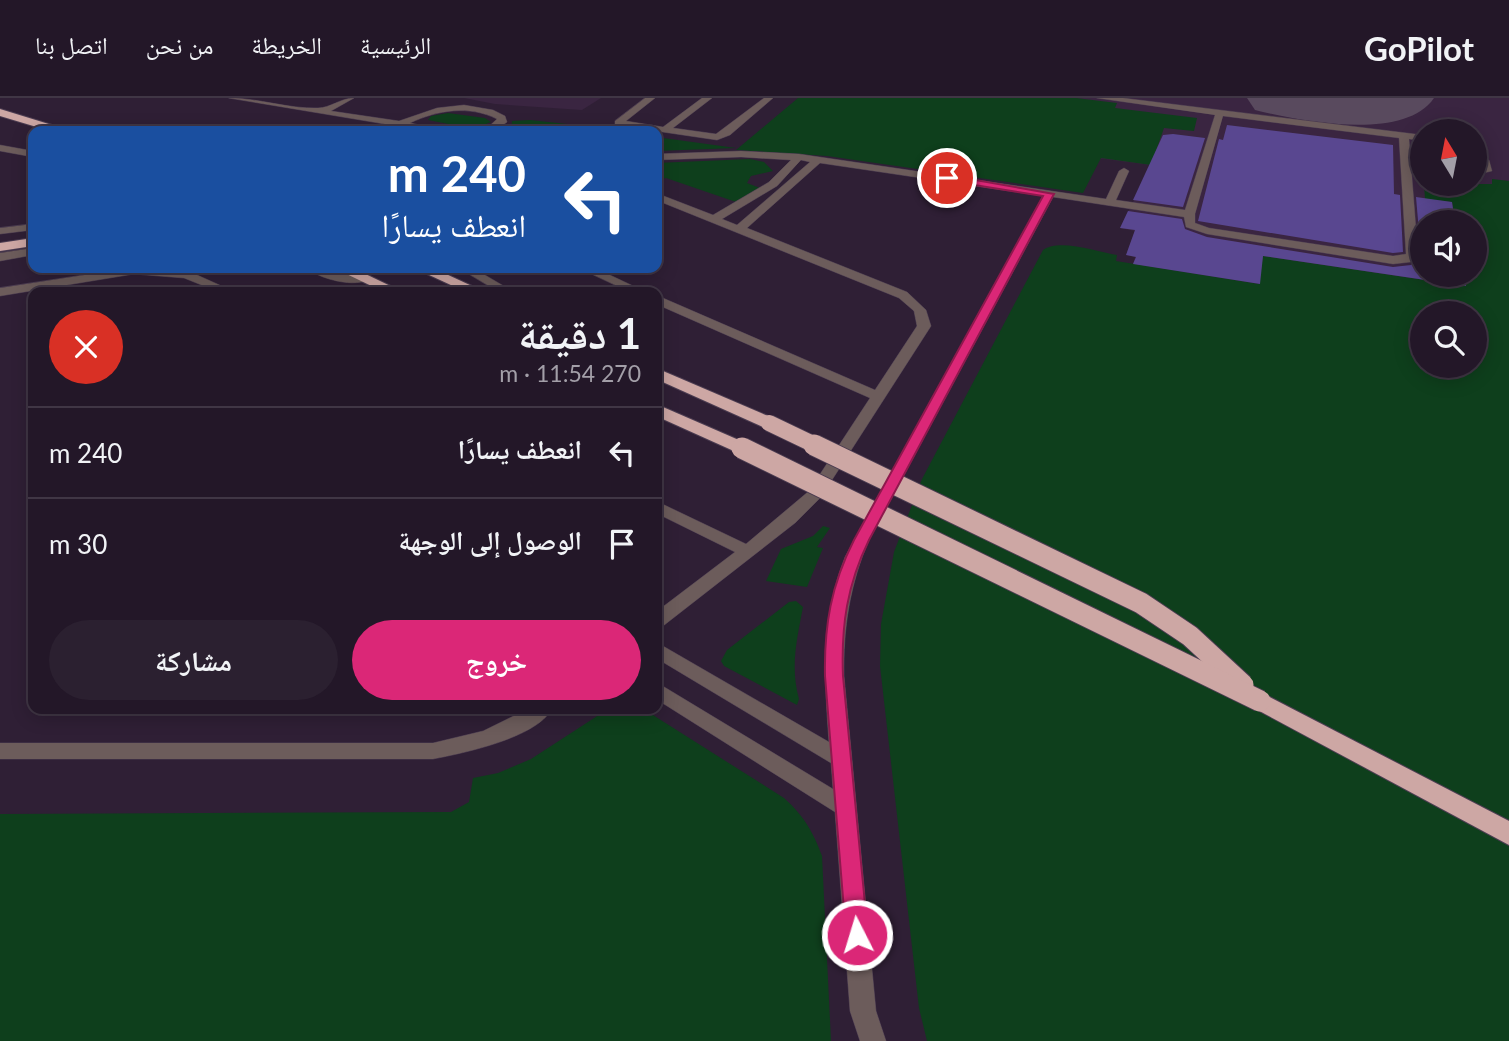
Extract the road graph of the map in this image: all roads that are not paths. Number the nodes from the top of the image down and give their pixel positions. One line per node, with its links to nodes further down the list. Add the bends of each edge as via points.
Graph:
1 (233, 98): 8 (street)
2 (350, 98): 8 (street)
3 (651, 98): 13 (street, via 618,121)
4 (708, 98): 14 (street)
5 (769, 98): 14 (street, via 723,135)
6 (1101, 98): 9 (street)
7 (0, 112): 11 (highway)
8 (321, 112): 10 (street)
9 (1220, 112): 15 (street); 26 (street)
10 (390, 125): 12 (street, via 433,110 459,109 502,118)
11 (45, 126)
12 (496, 126)
13 (626, 126)
14 (663, 131)
15 (1404, 135): 16 (street); 26 (street, via 1410,165 1412,255 1407,259 1200,230 1188,223)
16 (1410, 136)
17 (0, 148): 18 (street)
18 (28, 153)
19 (662, 157): 20 (street)
20 (799, 157): 21 (street); 27 (street, via 773,184)
21 (819, 159): 23 (street); 29 (street)
22 (1124, 171): 25 (street)
23 (1049, 194): 25 (street); 63 (street, via 847,569 833,638)
24 (662, 198): 27 (street)
25 (1110, 202): 26 (street)
26 (1189, 214)
27 (714, 219): 29 (street)
28 (28, 228): 30 (street)
29 (739, 229): 53 (street, via 902,295 920,310 924,326)
30 (0, 231)
31 (28, 243): 32 (highway)
32 (0, 247)
33 (28, 253): 34 (street)
34 (0, 257)
35 (124, 273): 43 (street)
36 (194, 273): 44 (street)
37 (324, 273): 42 (street)
38 (353, 273): 42 (highway)
39 (433, 273): 46 (highway)
40 (474, 273): 47 (street)
41 (596, 273): 48 (street)
42 (365, 278): 45 (highway)
43 (33, 287)
44 (220, 287)
45 (385, 287)
46 (466, 287)
47 (499, 287)
48 (628, 287)
49 (28, 288): 50 (street)
50 (0, 292)
51 (662, 302): 53 (street)
52 (662, 376): 60 (highway, bridge, via 1141,603 1190,636)
53 (877, 396): 56 (street, via 815,494)
54 (662, 412): 60 (highway, bridge)
55 (662, 509): 56 (street)
56 (748, 552): 57 (street)
57 (662, 617)
58 (662, 653): 63 (street)
59 (662, 693): 64 (street)
60 (1260, 701): 65 (highway)
61 (534, 714): 62 (street, via 483,741 433,751)
62 (0, 751)
63 (841, 759): 64 (street)
64 (846, 808): 66 (street)
65 (1509, 834)
66 (863, 1011): 67 (street); 68 (street)
67 (858, 1041)
68 (873, 1041)

